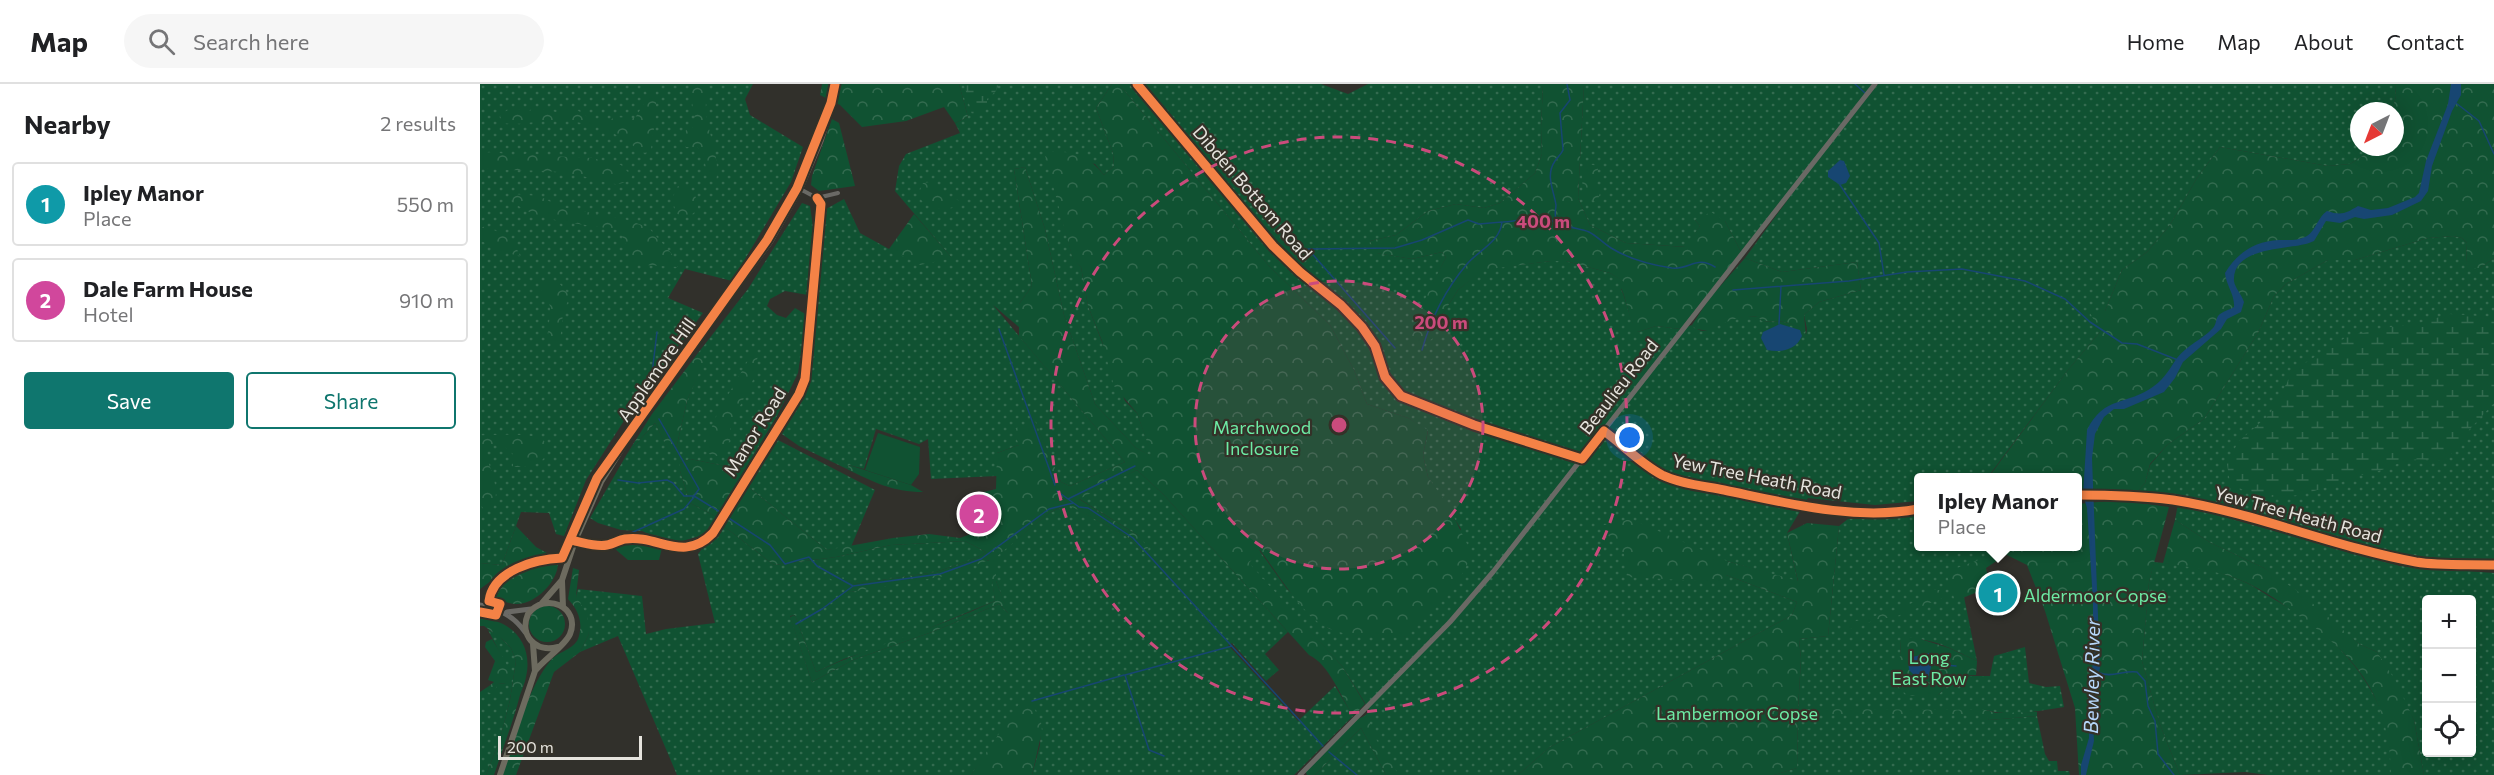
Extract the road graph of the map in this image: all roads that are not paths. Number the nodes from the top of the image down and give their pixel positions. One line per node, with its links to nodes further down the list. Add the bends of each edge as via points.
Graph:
1 (838, 84): 4 (main road, Applemore Hill, via 821,140)
2 (1137, 84): 8 (street, Dibden Bottom Road, via 1273,246 1362,327 1375,346 1385,377 1401,396 1474,425)
3 (1875, 84): 7 (street, Beaulieu Road)
4 (800, 189): 6 (street); 11 (main road, Applemore Hill, via 770,242 643,415 602,482)
5 (838, 193): 6 (street)
6 (817, 198): 11 (street, Manor Road, via 821,204 805,379 713,533 704,543 681,548 633,539 595,546)
7 (1604, 430): 8 (street, Beaulieu Road); 10 (street, Yew Tree Heath Road, via 1655,471 1675,480 1848,511)
8 (1582, 459): 26 (street, Beaulieu Road, via 1465,605)
9 (2082, 495): 13 (street, Yew Tree Heath Road, via 2175,501 2373,553 2420,562)
10 (1914, 509)
11 (575, 541): 14 (main road, Applemore Hill)
12 (545, 559): 17 (street, via 518,568 497,583)
13 (2494, 565)
14 (562, 580): 15 (main road, Applemore Hill); 18 (main road, Applemore Hill)
15 (542, 603): 18 (main road); 19 (main road)
16 (480, 605): 17 (street)
17 (488, 607): 20 (street)
18 (563, 607): 23 (main road, via 572,621 572,629)
19 (531, 609): 20 (street); 21 (main road, via 525,620)
20 (506, 612): 21 (street)
21 (525, 632): 22 (main road)
22 (533, 644): 23 (main road, via 545,649); 24 (main road)
23 (558, 647): 24 (main road)
24 (535, 672): 25 (main road)
25 (500, 775)
26 (1300, 775)

